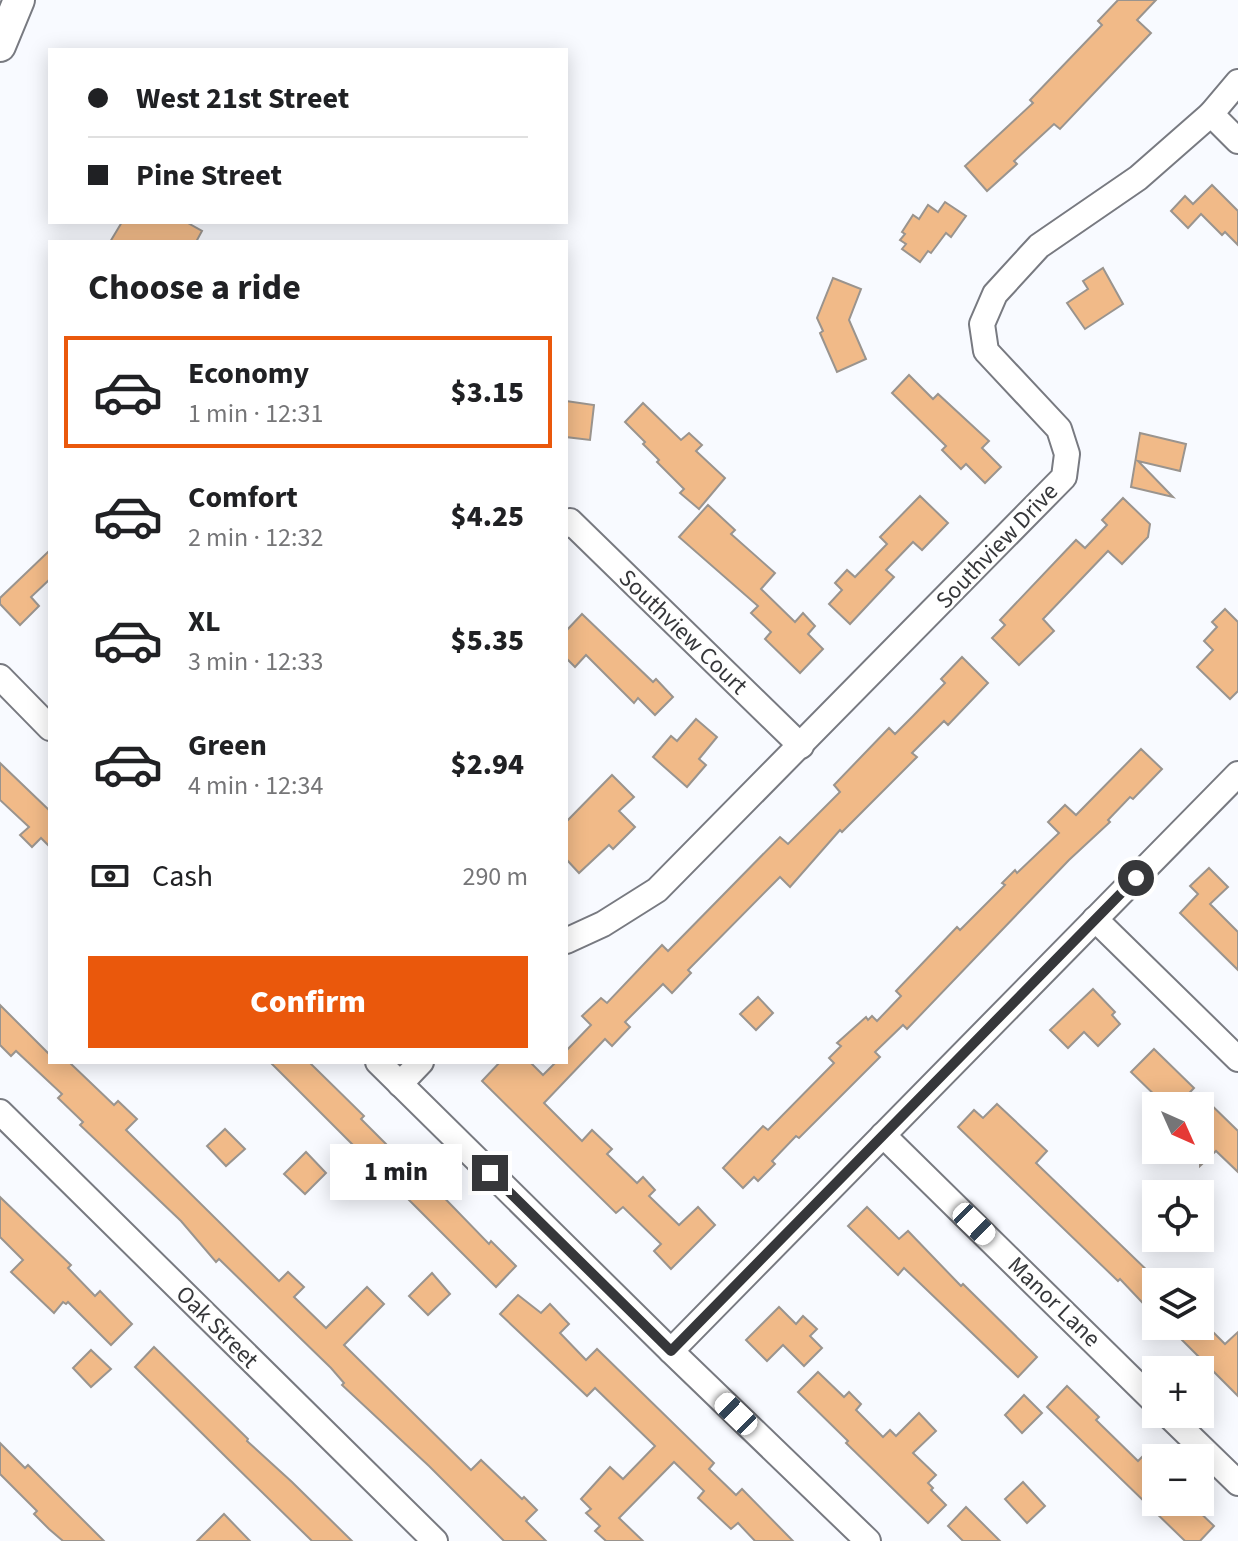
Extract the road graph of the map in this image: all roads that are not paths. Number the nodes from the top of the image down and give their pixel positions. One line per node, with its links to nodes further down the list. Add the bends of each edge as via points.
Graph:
1 (19, 0): 2 (main road)
2 (0, 46)
3 (1238, 82): 4 (street, Southview Drive)
4 (1211, 114): 5 (street); 9 (street, Southview Drive, via 1138,178 1039,246 995,294 982,324 986,351 1059,429 1067,454 1064,477)
5 (1238, 141)
6 (568, 523): 9 (street, Southview Court)
7 (0, 677): 8 (street)
8 (48, 726)
9 (801, 746): 12 (street, Southview Drive, via 657,890)
10 (1238, 774): 11 (street)
11 (1095, 919): 13 (street); 18 (street)
12 (568, 940)
13 (1238, 1059)
14 (380, 1064): 16 (street)
15 (419, 1064): 16 (street)
16 (400, 1084): 19 (street)
17 (0, 1112): 23 (street, Oak Street)
18 (883, 1135): 19 (street); 20 (street, Manor Lane)
19 (671, 1351): 24 (street)
20 (1142, 1389)
21 (1181, 1428): 22 (street)
22 (1238, 1483)
23 (435, 1541)
24 (868, 1541)

